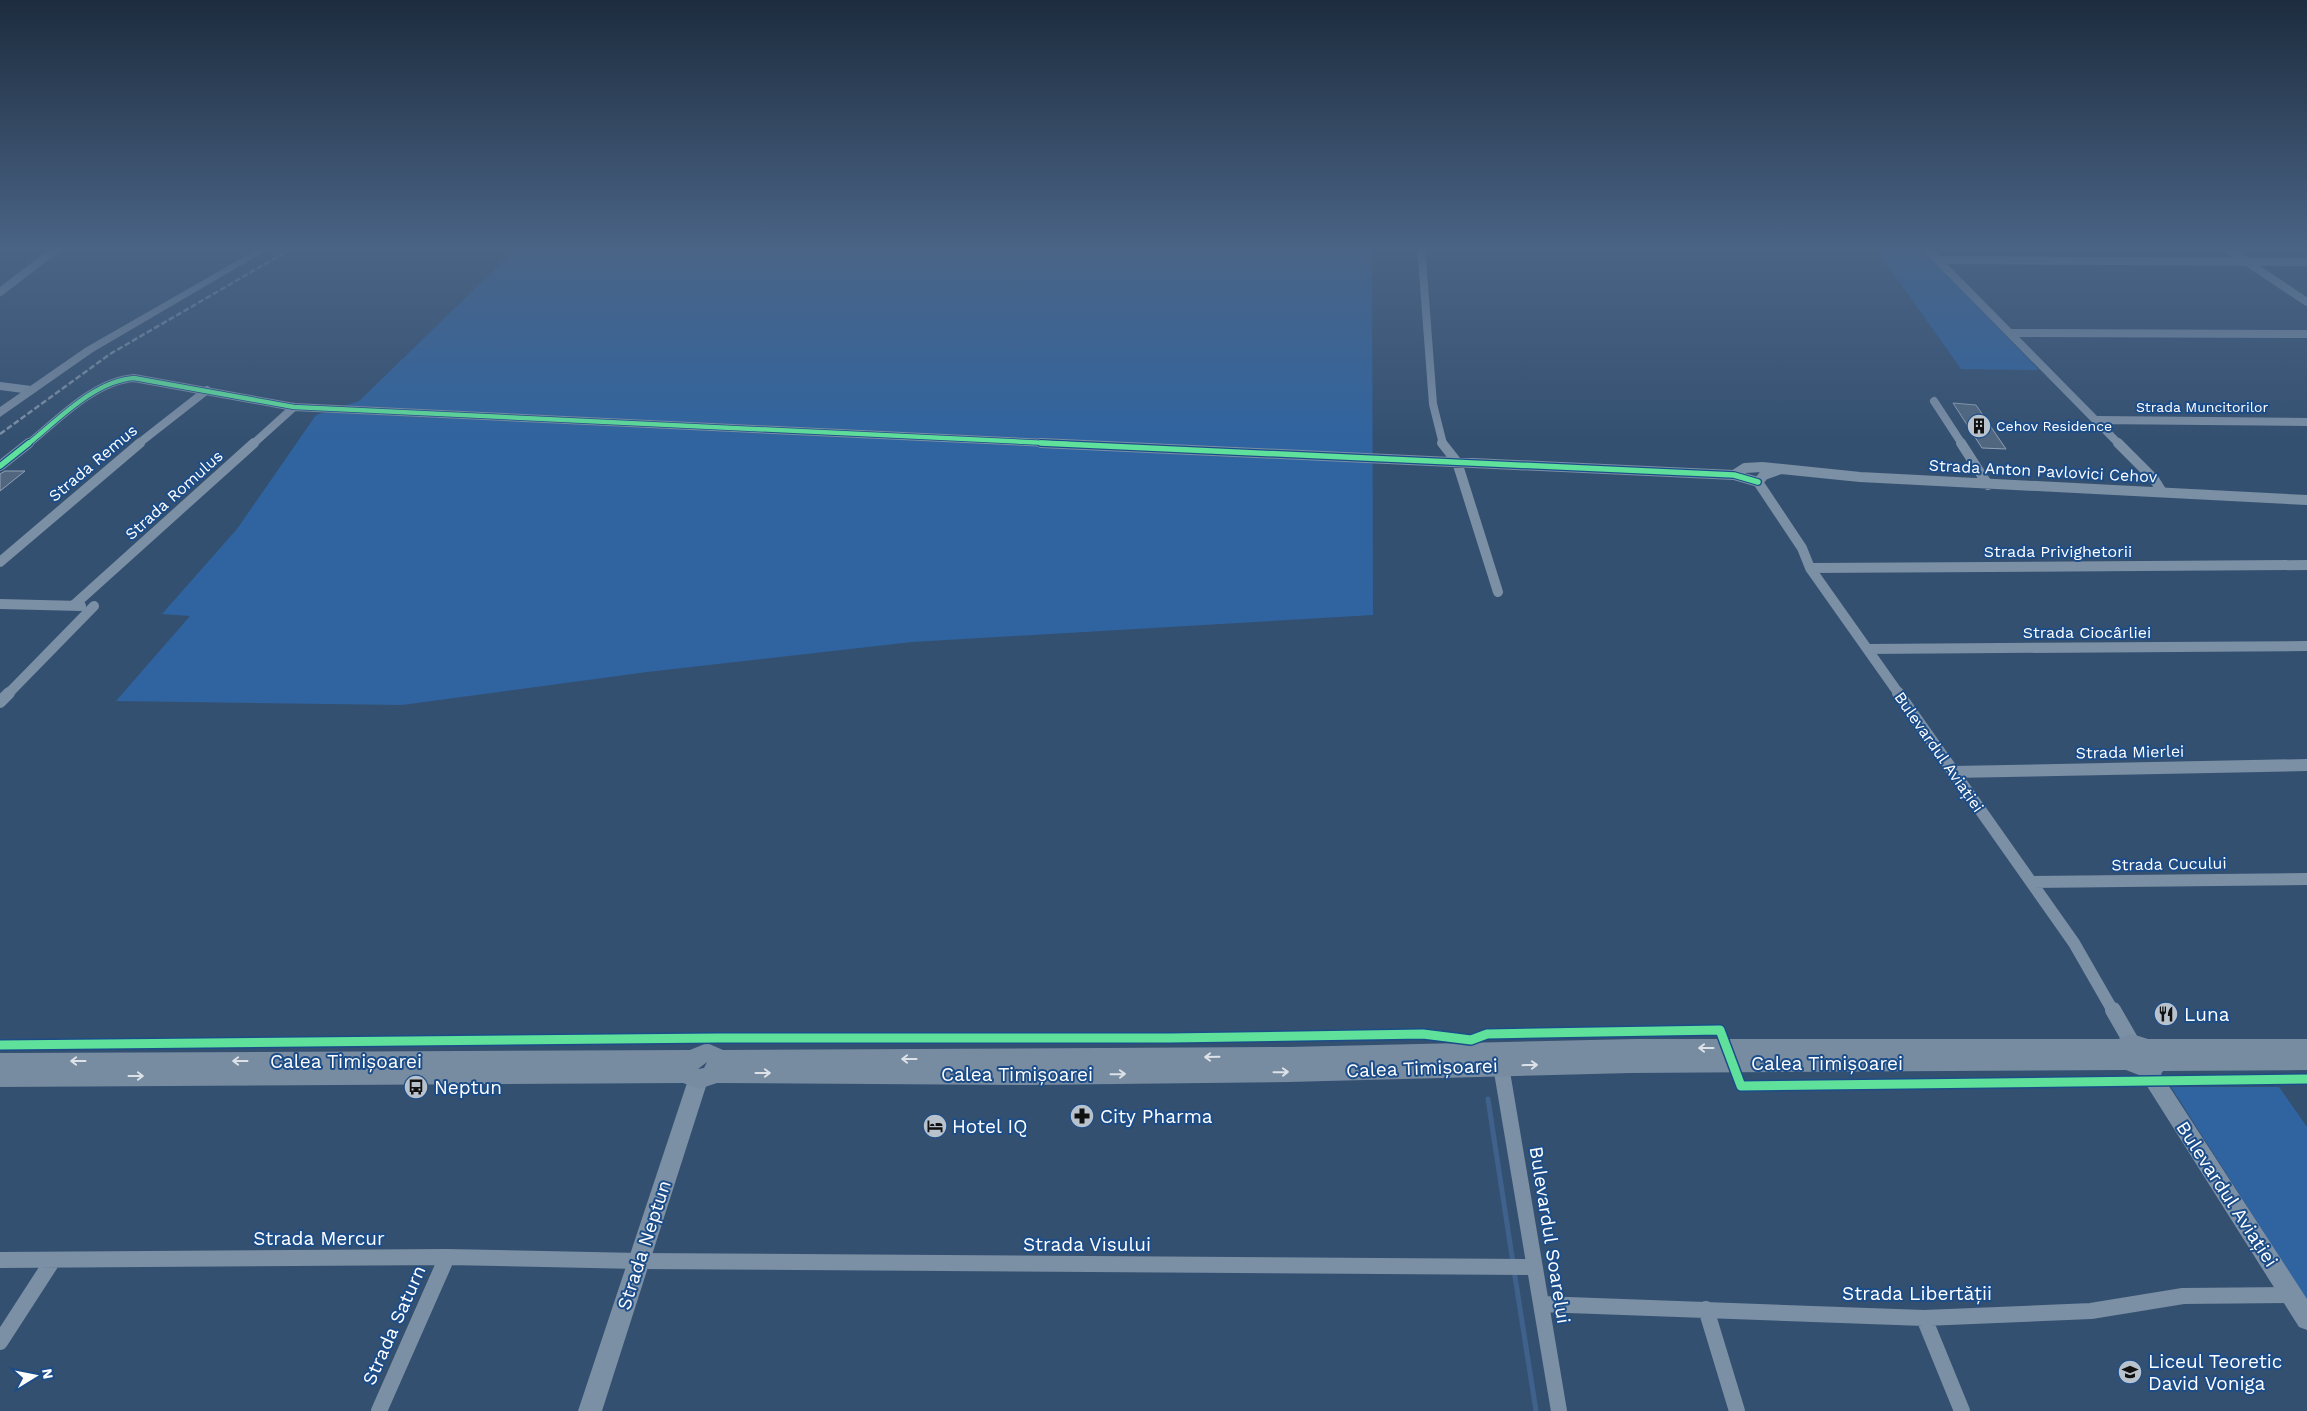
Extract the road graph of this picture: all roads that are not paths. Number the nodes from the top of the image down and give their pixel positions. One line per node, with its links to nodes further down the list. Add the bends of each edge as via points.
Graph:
1 (155, 312): 7 (main road, via 89,350)
2 (1426, 312): 14 (street, via 1433,404 1441,442)
3 (1989, 312): 4 (street)
4 (2010, 333): 5 (street); 12 (street)
5 (2307, 334)
6 (0, 386): 7 (street)
7 (31, 390): 11 (main road)
8 (207, 390): 10 (street); 15 (street, via 144,379 122,379 97,389); 22 (street, Strada Remus, via 132,448)
9 (1934, 401): 19 (street)
10 (294, 407): 14 (street); 27 (street, Strada Romulus)
11 (0, 412)
12 (2097, 420): 13 (street, Strada Muncitorilor); 20 (street, via 2154,479)
13 (2307, 422)
14 (1457, 462): 17 (street); 25 (street)
15 (0, 466)
16 (1778, 470): 17 (street, Strada Anton Pavlovici Cehov, via 1754,466); 18 (street, via 1764,475); 19 (street, Strada Anton Pavlovici Cehov)
17 (1734, 475): 18 (street)
18 (1758, 482): 24 (street, Bulevardul Aviației, via 1802,548)
19 (1988, 484): 20 (street, Strada Anton Pavlovici Cehov)
20 (2162, 492): 21 (street, Strada Anton Pavlovici Cehov)
21 (2307, 500)
22 (0, 562)
23 (2307, 565): 24 (street, Strada Privighetorii)
24 (1810, 568): 29 (street, Bulevardul Aviației)
25 (1498, 592)
26 (0, 604): 27 (street)
27 (74, 605): 30 (street, via 94,606)
28 (2307, 646): 29 (street, Strada Ciocârliei)
29 (1867, 649): 32 (street, Bulevardul Aviației)
30 (0, 702)
31 (2307, 765): 32 (street, Strada Mierlei)
32 (1953, 772): 34 (street, Bulevardul Aviației)
33 (2307, 879): 34 (street, Strada Cucului)
34 (2031, 882): 36 (street, Bulevardul Aviației, via 2074,943)
35 (2307, 1048): 36 (main road, Calea Timișoarei)
36 (2139, 1055): 37 (main road, Calea Timișoarei); 39 (main road, Calea Timișoarei, one-way to 36); 40 (main road, Calea Timișoarei, one-way to 40, via 1626,1048); 47 (street, Bulevardul Aviației)
37 (2307, 1061)
38 (0, 1062): 40 (main road, Calea Timișoarei, one-way to 38)
39 (1501, 1066): 40 (main road, Calea Timișoarei, one-way to 39, via 1027,1075); 46 (street, Bulevardul Soarelui)
40 (702, 1069): 41 (main road, Calea Timișoarei, one-way to 40); 45 (street, Strada Neptun)
41 (0, 1077)
42 (447, 1257): 44 (street, Strada Mercur); 45 (street, Strada Mercur); 53 (street, Strada Saturn)
43 (0, 1260): 44 (street, Strada Mercur)
44 (53, 1260): 52 (street)
45 (639, 1261): 46 (street, Strada Visului); 54 (street, Strada Neptun)
46 (1532, 1267): 48 (street, Bulevardul Soarelui)
47 (2292, 1295): 50 (street, Strada Libertății, via 2183,1296 2091,1311); 51 (street, Bulevardul Aviației)
48 (1541, 1304): 49 (street, Strada Libertății); 55 (street, Bulevardul Soarelui)
49 (1706, 1309): 50 (street, Strada Libertății); 56 (street)
50 (1924, 1318): 57 (street)
51 (2307, 1319)
52 (0, 1342)
53 (379, 1411)
54 (590, 1411)
55 (1559, 1411)
56 (1737, 1411)
57 (1962, 1411)

